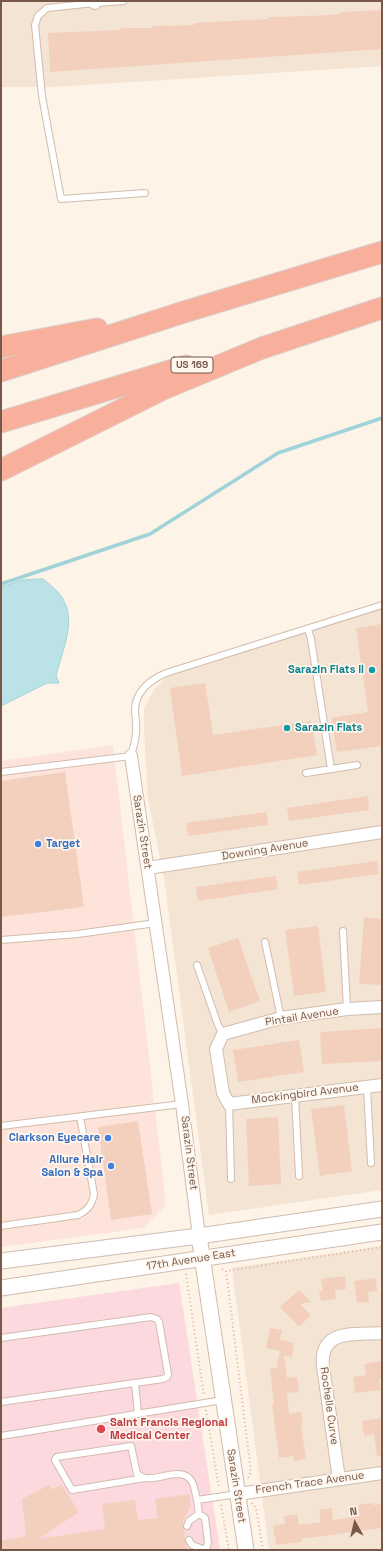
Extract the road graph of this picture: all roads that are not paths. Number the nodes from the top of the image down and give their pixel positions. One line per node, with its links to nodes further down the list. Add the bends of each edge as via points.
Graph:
1 (123, 1): 2 (lane)
2 (95, 2): 3 (lane, via 47,8 38,16 35,25 42,96 61,199)
3 (145, 193)
4 (382, 252): 6 (highway)
5 (382, 308): 9 (highway, US 169); 10 (highway, via 262,348 163,389)
6 (184, 312): 7 (highway); 8 (highway)
7 (1, 347)
8 (1, 371)
9 (1, 422)
10 (1, 470)
11 (382, 605): 12 (lane)
12 (308, 629): 13 (lane, via 153,679 138,697 135,708 137,733); 15 (lane)
13 (130, 756): 16 (lane); 19 (street, Sarazin Street)
14 (357, 764): 15 (lane)
15 (331, 769): 17 (lane)
16 (1, 772)
17 (306, 773)
18 (382, 832): 19 (street, Downing Avenue)
19 (148, 868): 20 (street, Sarazin Street)
20 (156, 923): 22 (lane, via 78,934); 32 (street, Sarazin Street)
21 (343, 931): 26 (lane)
22 (1, 940)
23 (265, 942): 27 (lane)
24 (197, 965): 28 (lane)
25 (382, 1007): 26 (street, Pintail Avenue)
26 (347, 1010): 27 (street, Pintail Avenue)
27 (281, 1018): 28 (street, Pintail Avenue)
28 (223, 1034): 33 (street, via 216,1049 222,1093)
29 (382, 1085): 30 (street, Mockingbird Avenue)
30 (367, 1087): 31 (street, Mockingbird Avenue); 36 (lane)
31 (295, 1096): 33 (street, Mockingbird Avenue); 37 (lane)
32 (182, 1104): 34 (lane); 42 (street, Sarazin Street)
33 (229, 1104): 38 (lane)
34 (80, 1117): 35 (lane); 40 (lane, via 94,1194 93,1202 86,1211 78,1215)
35 (1, 1126)
36 (371, 1163)
37 (299, 1176)
38 (231, 1178)
39 (382, 1209): 42 (street, 17th Avenue East)
40 (1, 1226)
41 (382, 1232): 44 (street, 17th Avenue East)
42 (199, 1236): 43 (street, 17th Avenue East); 44 (street, Sarazin Street)
43 (38, 1256): 45 (street, 17th Avenue East); 46 (street)
44 (203, 1258): 47 (street, 17th Avenue East); 51 (street, Sarazin Street)
45 (1, 1261)
46 (1, 1269)
47 (1, 1288)
48 (382, 1333): 57 (street, Rochelle Curve, via 339,1336 330,1341 324,1349 322,1358)
49 (1, 1338): 50 (lane, via 151,1317 157,1319 162,1332 167,1377)
50 (135, 1383): 52 (lane); 53 (lane)
51 (224, 1400): 53 (lane); 58 (street, Sarazin Street)
52 (1, 1402)
53 (138, 1414): 54 (lane)
54 (1, 1436)
55 (382, 1473): 57 (street, French Trace Avenue)
56 (145, 1478): 56 (lane, via 136,1474 131,1446 56,1457 55,1460 72,1490); 59 (lane, via 183,1475 190,1479 194,1486)
57 (340, 1479): 58 (street, French Trace Avenue)
58 (244, 1493): 59 (lane); 64 (street, Sarazin Street)
59 (197, 1500): 60 (lane)
60 (199, 1514): 61 (lane, via 189,1521); 63 (lane, via 205,1518 208,1542)
61 (187, 1526)
62 (189, 1540): 63 (lane, via 192,1545)
63 (206, 1550)
64 (246, 1550)

